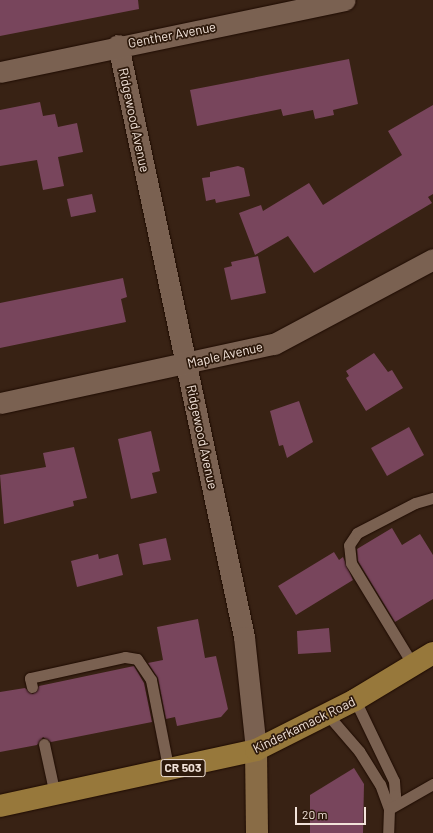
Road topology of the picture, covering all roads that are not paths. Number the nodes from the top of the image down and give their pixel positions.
1 (345, 0) edge
2 (118, 45) junction
3 (0, 72) edge
4 (433, 259) edge
5 (186, 364) junction
6 (0, 403) edge
7 (433, 498) edge
8 (433, 653) edge
9 (413, 665) junction
10 (32, 687) dead end
11 (355, 700) junction
12 (327, 714) junction
13 (44, 744) dead end
14 (256, 750) junction
15 (169, 772) junction
16 (433, 784) edge
17 (55, 795) junction
18 (0, 806) edge
19 (389, 809) junction
20 (257, 833) edge
21 (388, 833) edge

1 - 2 street, Genther Avenue
2 - 3 street, Genther Avenue
2 - 5 street, Ridgewood Avenue
4 - 5 street, Maple Avenue
5 - 6 street, Maple Avenue
5 - 14 street, Ridgewood Avenue
7 - 9 lane
8 - 9 main road, Kinderkamack Road / CR 503
9 - 11 main road, Kinderkamack Road / CR 503
10 - 15 lane
11 - 12 main road, Kinderkamack Road / CR 503
11 - 19 lane
12 - 14 main road, Kinderkamack Road / CR 503
12 - 19 lane
13 - 17 lane
14 - 15 main road, Kinderkamack Road / CR 503
14 - 20 street, Ridgewood Avenue
15 - 17 main road, Kinderkamack Road / CR 503
16 - 19 lane
17 - 18 main road, Kinderkamack Road / CR 503
19 - 21 lane

